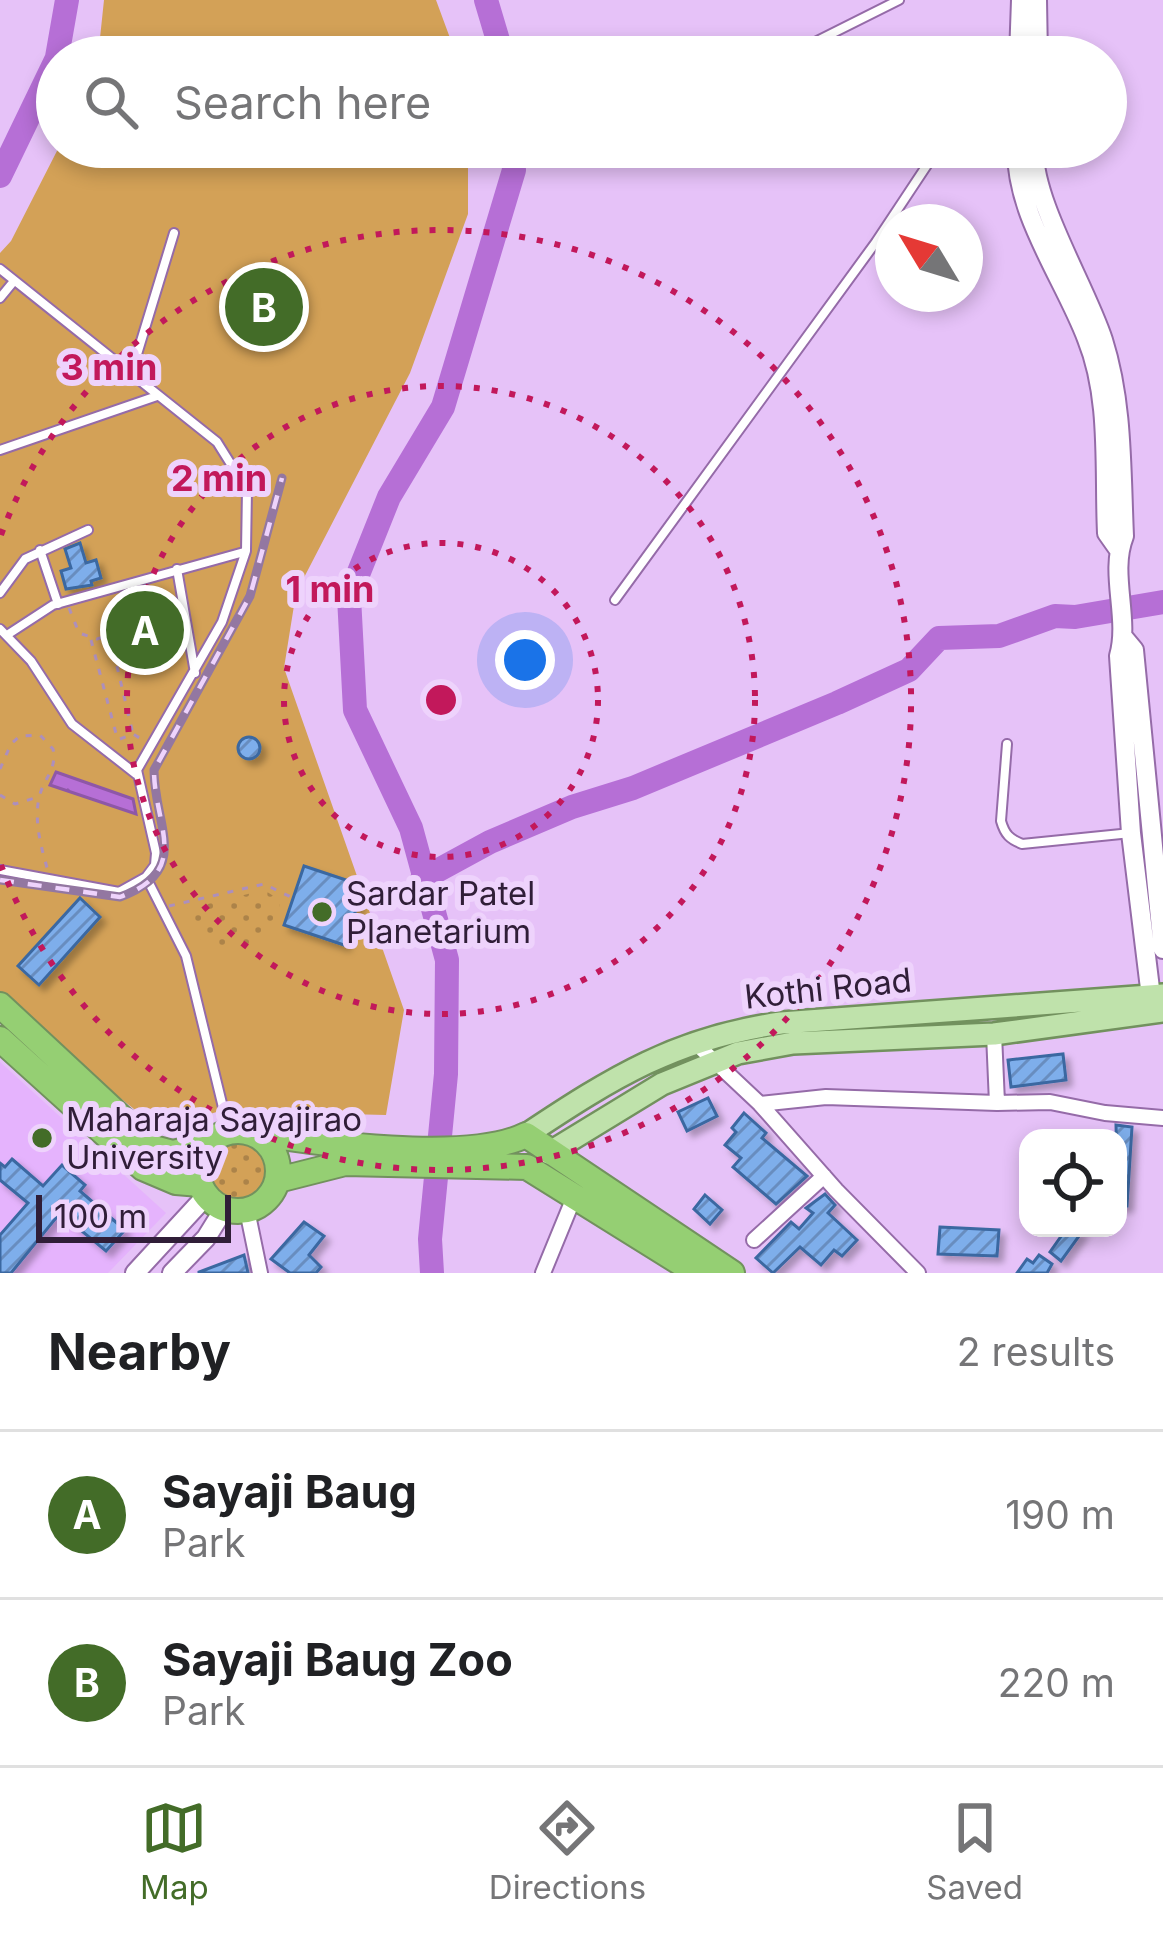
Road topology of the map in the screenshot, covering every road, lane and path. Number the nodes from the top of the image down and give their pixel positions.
1 (898, 0) edge
2 (1021, 0) edge
3 (1037, 0) edge
4 (826, 36) edge
5 (1020, 36) edge
6 (1038, 36) edge
7 (925, 168) edge
8 (1025, 168) edge
9 (1029, 168) edge
10 (1027, 174) junction
11 (174, 233) dead end
12 (0, 269) edge
13 (14, 281) junction
14 (0, 298) edge
15 (130, 374) junction
16 (158, 396) junction
17 (0, 450) edge
18 (88, 530) dead end
19 (40, 550) junction
20 (246, 551) junction
21 (177, 569) junction
22 (112, 588) junction
23 (0, 593) edge
24 (616, 600) dead end
25 (63, 602) junction
26 (4, 632) edge
27 (109, 635) junction
28 (91, 638) junction
29 (1124, 638) junction
30 (195, 674) junction
31 (133, 734) junction
32 (118, 741) junction
33 (1007, 744) dead end
34 (149, 745) junction
35 (0, 748) edge
36 (111, 755) junction
37 (1, 764) edge
38 (137, 775) junction
39 (0, 794) edge
40 (39, 796) junction
41 (1131, 832) junction
42 (0, 870) edge
43 (146, 877) junction
44 (50, 878) junction
45 (293, 898) dead end
46 (162, 908) junction
47 (1163, 949) edge
48 (1158, 1004) edge
49 (0, 1005) edge
50 (994, 1034) junction
51 (0, 1040) edge
52 (693, 1041) junction
53 (713, 1062) junction
54 (997, 1103) junction
55 (760, 1104) junction
56 (1163, 1118) edge
57 (229, 1136) junction
58 (502, 1148) junction
59 (365, 1155) junction
60 (538, 1160) junction
61 (824, 1176) junction
62 (278, 1180) junction
63 (575, 1195) junction
64 (219, 1200) junction
65 (754, 1240) dead end
66 (681, 1269) edge
67 (135, 1273) edge
68 (172, 1273) edge
69 (260, 1273) edge
70 (543, 1273) edge
71 (732, 1273) edge
72 (918, 1273) edge

1 - 4 lane
2 - 5 street
3 - 6 street
7 - 24 lane
8 - 10 street
9 - 10 street
10 - 29 street
11 - 15 lane
12 - 13 lane
13 - 14 lane
13 - 15 lane
15 - 16 lane
16 - 17 lane
16 - 20 lane
18 - 19 lane
19 - 23 lane
19 - 25 lane
20 - 21 lane
20 - 30 lane
21 - 22 lane
21 - 30 lane
22 - 25 lane
22 - 27 path
25 - 26 lane
25 - 28 path
26 - 36 lane
27 - 28 path
27 - 31 path
28 - 32 path
29 - 41 street
29 - 47 street
30 - 34 lane
31 - 32 path
31 - 34 path
32 - 36 path
33 - 41 lane
34 - 38 lane
35 - 37 path
36 - 38 lane
37 - 40 path
38 - 43 lane
39 - 40 path
40 - 44 path
41 - 48 street
42 - 44 lane
43 - 44 lane
43 - 46 lane
45 - 46 path
46 - 57 lane
48 - 50 main road, Kothi Road
48 - 52 main road, Kothi Road
49 - 57 highway
50 - 53 main road, Kothi Road
50 - 54 street
51 - 64 highway
52 - 53 street
52 - 58 main road, Kothi Road
53 - 55 street
53 - 60 main road, Kothi Road
54 - 55 street
54 - 56 street
55 - 61 street
57 - 59 highway
57 - 62 highway
57 - 64 highway
58 - 59 highway
58 - 60 highway
58 - 60 highway
59 - 62 highway
60 - 63 highway
60 - 71 highway
61 - 65 street
61 - 72 street
62 - 64 highway
63 - 66 highway
63 - 70 street
64 - 67 street
64 - 68 street
64 - 69 street

